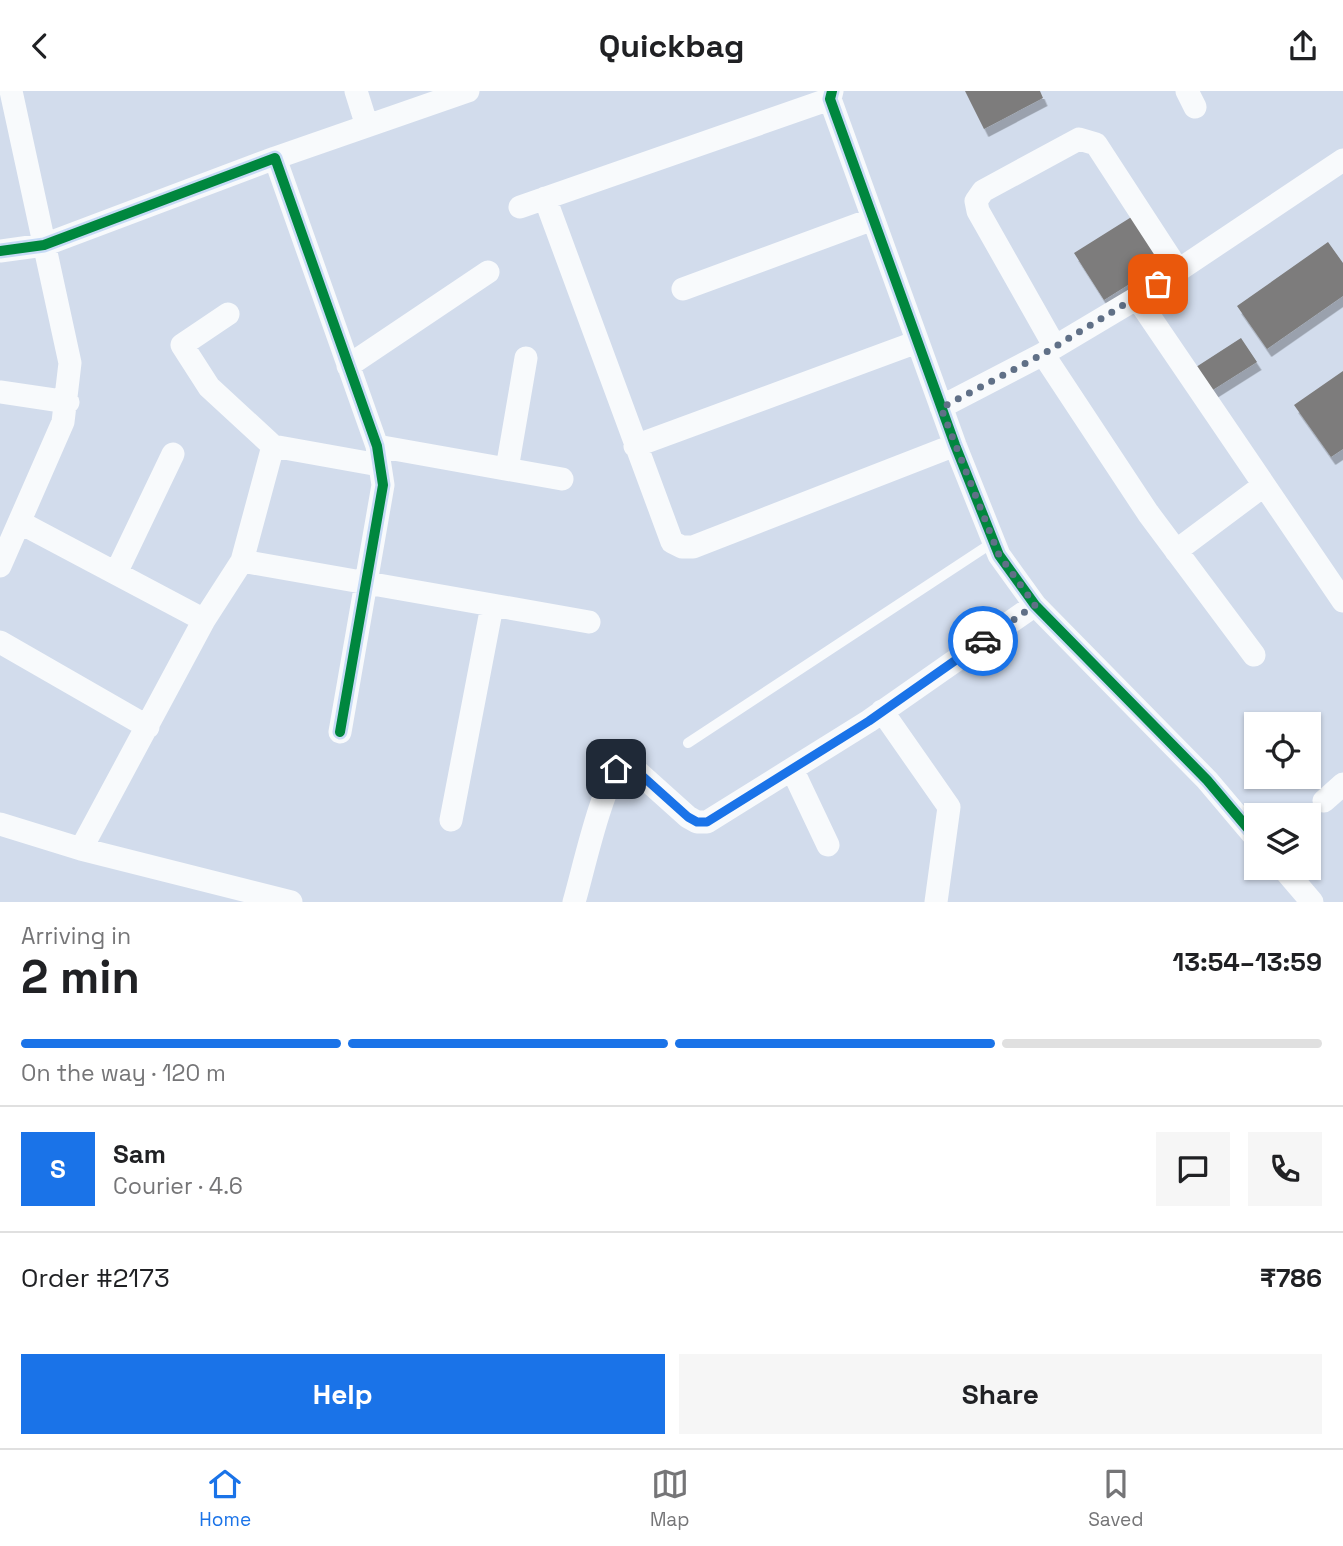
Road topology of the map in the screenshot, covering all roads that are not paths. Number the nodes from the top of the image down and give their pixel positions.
1 (11, 91) edge
2 (356, 91) edge
3 (459, 93) edge
4 (831, 95) edge
5 (367, 126) junction
6 (8, 128) edge
7 (275, 158) junction
8 (1343, 160) edge
9 (545, 198) junction
10 (520, 207) dead end
11 (873, 219) junction
12 (44, 245) junction
13 (0, 251) edge
14 (1178, 270) junction
15 (488, 272) dead end
16 (682, 289) dead end
17 (1137, 298) junction
18 (228, 314) dead end
19 (917, 342) junction
20 (1049, 351) junction
21 (526, 358) dead end
22 (348, 366) junction
23 (0, 392) edge
24 (68, 402) junction
25 (941, 408) junction
26 (955, 445) junction
27 (273, 446) junction
28 (635, 446) junction
29 (173, 454) dead end
30 (378, 455) junction
31 (507, 470) junction
32 (562, 479) dead end
33 (1263, 486) junction
34 (21, 523) junction
35 (995, 541) junction
36 (1176, 551) junction
37 (242, 561) junction
38 (0, 566) edge
39 (116, 573) junction
40 (365, 584) junction
41 (1343, 601) edge
42 (1035, 605) junction
43 (492, 606) junction
44 (204, 620) junction
45 (589, 622) dead end
46 (0, 642) edge
47 (1254, 655) dead end
48 (882, 711) junction
49 (148, 727) junction
50 (340, 732) dead end
51 (688, 744) dead end
52 (792, 769) junction
53 (1343, 783) edge
54 (1324, 800) dead end
55 (451, 820) dead end
56 (0, 824) edge
57 (1244, 824) edge
58 (828, 845) dead end
59 (81, 849) junction
60 (1293, 880) edge
61 (291, 902) edge
62 (574, 902) edge
63 (936, 902) edge
64 (1312, 902) edge

1 - 6 street
2 - 5 street
3 - 5 street
4 - 9 street
4 - 11 street
5 - 7 street
6 - 12 street
7 - 12 street
7 - 22 street
8 - 14 street
9 - 10 street
9 - 28 street
11 - 16 street
11 - 19 street
12 - 13 street
12 - 24 street
14 - 17 street
14 - 20 street
15 - 22 street
17 - 20 street
17 - 33 street
18 - 27 street
19 - 25 street
19 - 28 street
20 - 25 street
20 - 36 street
21 - 31 street
22 - 30 street
23 - 24 street
24 - 34 street
25 - 26 street
26 - 28 street
26 - 35 street
27 - 30 street
27 - 37 street
29 - 39 street
30 - 31 street
30 - 40 street
31 - 32 street
33 - 36 street
33 - 41 street
34 - 38 street
34 - 39 street
35 - 42 street
35 - 51 lane
36 - 47 street
37 - 40 street
37 - 44 street
39 - 44 street
40 - 43 street
40 - 50 street
42 - 48 street
42 - 57 street
43 - 45 street
43 - 55 street
44 - 49 street
46 - 49 street
48 - 52 street
48 - 63 street
49 - 59 street
52 - 58 street
52 - 62 street
53 - 54 street
56 - 59 street
59 - 61 street
60 - 64 street

